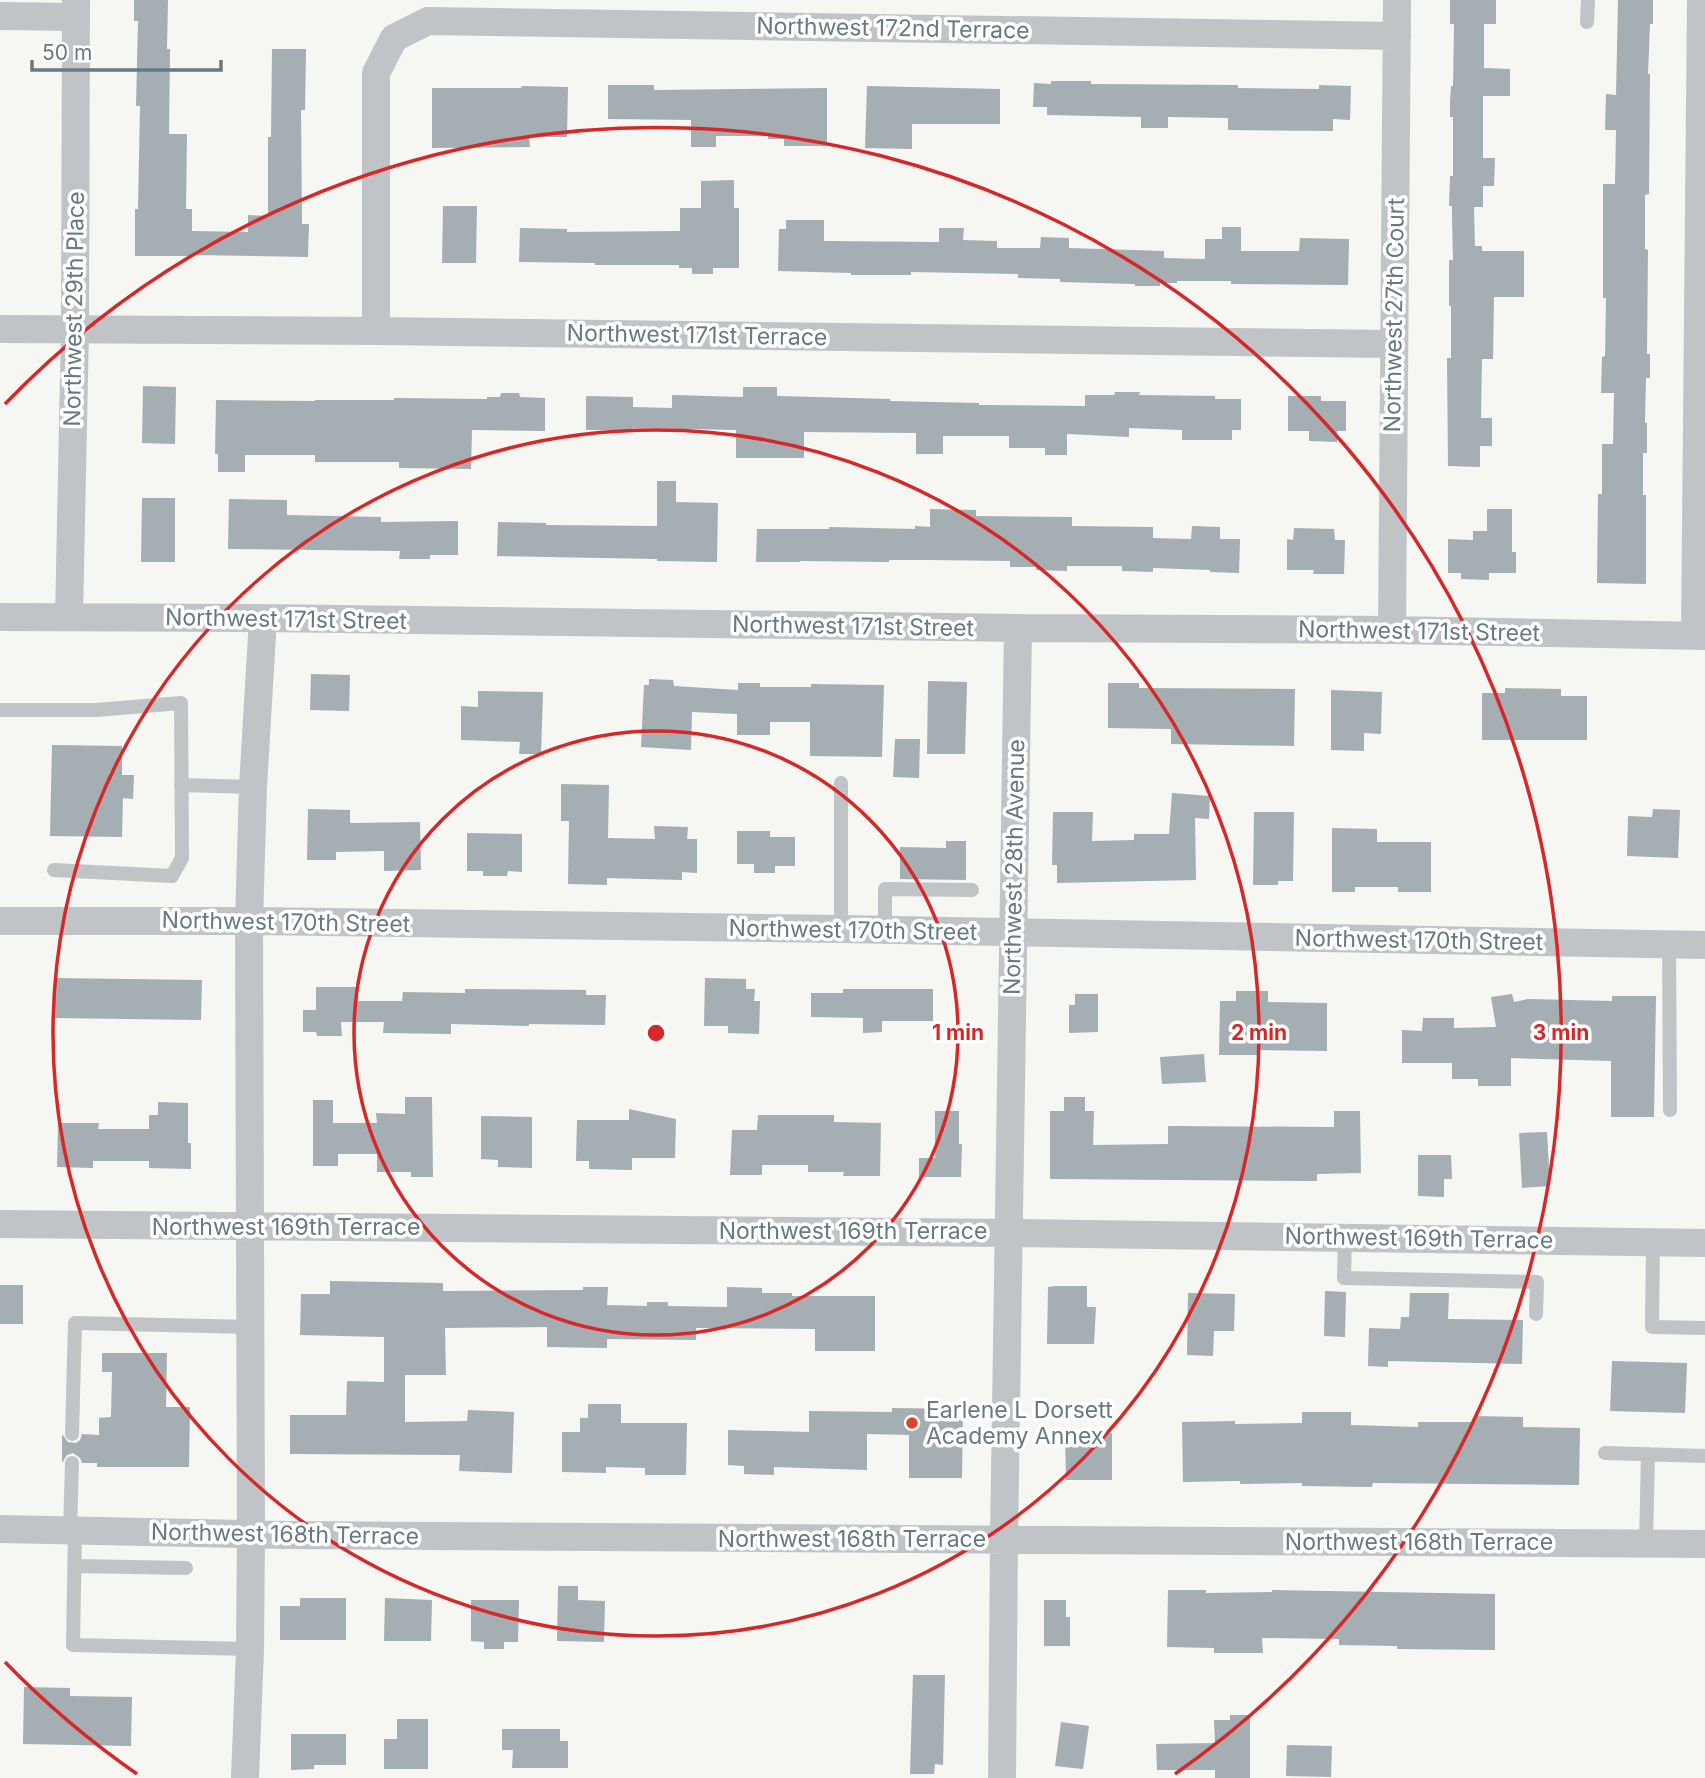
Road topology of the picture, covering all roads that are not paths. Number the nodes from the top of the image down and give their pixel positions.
1 (1397, 0) edge
2 (1588, 0) edge
3 (1701, 0) edge
4 (76, 8) edge
5 (0, 16) edge
6 (1587, 22) dead end
7 (1397, 36) junction
8 (0, 329) edge
9 (75, 330) junction
10 (376, 331) junction
11 (1393, 344) junction
12 (0, 617) edge
13 (69, 617) junction
14 (263, 618) junction
15 (1018, 628) junction
16 (1392, 630) junction
17 (1700, 636) edge
18 (0, 710) edge
19 (841, 783) dead end
20 (181, 785) junction
21 (253, 787) junction
22 (54, 870) dead end
23 (972, 890) dead end
24 (0, 921) edge
25 (249, 921) junction
26 (841, 929) junction
27 (885, 930) junction
28 (1013, 933) junction
29 (1669, 945) junction
30 (1705, 945) edge
31 (1670, 1110) dead end
32 (0, 1224) edge
33 (249, 1227) junction
34 (1009, 1233) junction
35 (1345, 1237) junction
36 (1653, 1242) junction
37 (1705, 1243) edge
38 (1536, 1314) dead end
39 (251, 1327) junction
40 (1705, 1328) edge
41 (72, 1434) dead end
42 (1605, 1454) dead end
43 (1648, 1454) junction
44 (1705, 1456) edge
45 (72, 1463) dead end
46 (0, 1530) edge
47 (73, 1531) junction
48 (251, 1534) junction
49 (1004, 1539) junction
50 (1646, 1543) junction
51 (1705, 1544) edge
52 (75, 1566) junction
53 (186, 1568) dead end
54 (250, 1649) junction
55 (245, 1778) edge
56 (1002, 1778) edge

1 - 7 street, Northwest 27th Court
2 - 6 lane
3 - 17 street
4 - 5 street
4 - 9 street, Northwest 29th Place
7 - 10 street, Northwest 172nd Terrace
7 - 11 street, Northwest 27th Court
8 - 9 street, Northwest 171st Terrace
9 - 10 street, Northwest 171st Terrace
9 - 13 street, Northwest 29th Place
10 - 11 street, Northwest 171st Terrace
11 - 16 street, Northwest 27th Court
12 - 13 street, Northwest 171st Street
13 - 14 street, Northwest 171st Street
14 - 15 street, Northwest 171st Street
14 - 21 street
15 - 16 street, Northwest 171st Street
15 - 28 street, Northwest 28th Avenue
16 - 17 street, Northwest 171st Street
18 - 20 lane
19 - 26 lane
20 - 21 lane
20 - 22 lane
21 - 25 street
23 - 27 lane
24 - 25 street, Northwest 170th Street
25 - 26 street, Northwest 170th Street
25 - 33 street
26 - 27 street, Northwest 170th Street
27 - 28 street, Northwest 170th Street
28 - 29 street, Northwest 170th Street
28 - 34 street, Northwest 28th Avenue
29 - 30 street, Northwest 170th Street
29 - 31 lane
32 - 33 street, Northwest 169th Terrace
33 - 34 street, Northwest 169th Terrace
33 - 39 street
34 - 35 street, Northwest 169th Terrace
34 - 49 street, Northwest 28th Avenue
35 - 36 street, Northwest 169th Terrace
35 - 38 lane
36 - 37 street, Northwest 169th Terrace
36 - 40 lane
39 - 41 lane
39 - 48 street
42 - 43 lane
43 - 44 lane
43 - 50 lane
45 - 47 lane
46 - 47 street, Northwest 168th Terrace
47 - 48 street, Northwest 168th Terrace
47 - 52 lane
48 - 49 street, Northwest 168th Terrace
48 - 54 street
49 - 50 street, Northwest 168th Terrace
49 - 56 street, Northwest 28th Avenue
50 - 51 street, Northwest 168th Terrace
52 - 53 lane
52 - 54 lane
54 - 55 street

